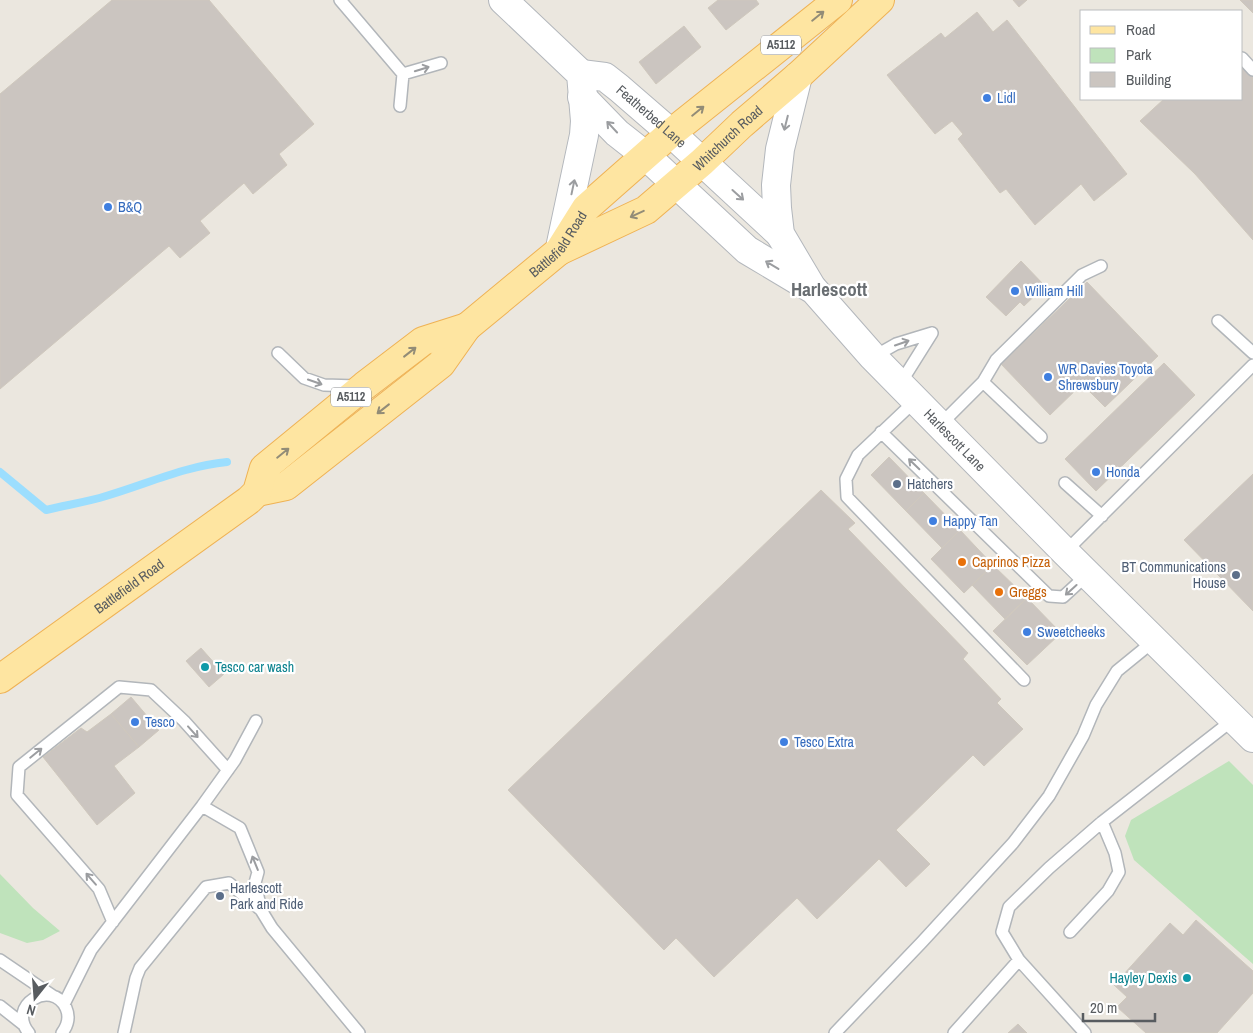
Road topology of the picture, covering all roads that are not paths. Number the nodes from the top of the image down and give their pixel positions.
1 (340, 0) edge
2 (503, 0) edge
3 (838, 0) edge
4 (880, 0) edge
5 (1243, 59) edge
6 (442, 62) dead end
7 (1253, 70) edge
8 (403, 74) junction
9 (798, 76) junction
10 (582, 86) junction
11 (400, 106) dead end
12 (671, 133) junction
13 (645, 155) junction
14 (702, 162) junction
15 (676, 185) junction
16 (780, 234) junction
17 (559, 251) junction
18 (1101, 266) dead end
19 (814, 290) junction
20 (1218, 321) dead end
21 (467, 327) junction
22 (278, 353) dead end
23 (1253, 353) edge
24 (874, 357) junction
25 (1253, 365) edge
26 (983, 382) junction
27 (364, 386) junction
28 (908, 392) junction
29 (940, 425) junction
30 (881, 432) junction
31 (1041, 438) dead end
32 (1065, 483) dead end
33 (257, 492) junction
34 (1102, 516) junction
35 (1065, 552) junction
36 (1088, 574) junction
37 (1155, 640) junction
38 (0, 679) edge
39 (1024, 680) dead end
40 (1235, 719) junction
41 (256, 722) dead end
42 (1253, 738) edge
43 (228, 770) junction
44 (202, 806) junction
45 (1102, 822) junction
46 (261, 910) junction
47 (113, 922) junction
48 (1070, 932) dead end
49 (0, 960) edge
50 (1019, 960) junction
51 (53, 996) junction
52 (64, 1004) junction
53 (0, 1006) edge
54 (27, 1029) edge
55 (62, 1033) edge
56 (124, 1033) edge
57 (358, 1033) edge
58 (835, 1033) edge
59 (954, 1033) edge
60 (1085, 1033) edge

1 - 8 lane
2 - 10 street
12 -> 3 main road, A5112
4 - 9 main road, Whitchurch Road / A5112
5 - 7 lane
8 -> 6 lane
8 - 11 lane
9 - 14 main road, Whitchurch Road / A5112
9 -> 16 street
10 - 12 street, Featherbed Lane
13 -> 10 street
17 -> 10 street
12 - 13 main road, A5112
12 - 14 street, Featherbed Lane
13 - 15 street, Harlescott Lane
13 - 17 main road, Battlefield Road / A5112
14 - 15 main road, Whitchurch Road / A5112
14 -> 16 street, Featherbed Lane
15 -> 17 main road, Whitchurch Road / A5112
19 -> 15 street, Harlescott Lane
16 - 19 street
17 - 21 main road, Battlefield Road / A5112
18 - 26 lane
19 - 24 street, Harlescott Lane
20 - 23 lane
27 -> 21 main road, Battlefield Road / A5112
21 -> 33 main road, Battlefield Road / A5112
22 -> 27 lane
24 - 28 street, Harlescott Lane
24 -> 28 lane
25 - 34 lane
26 - 29 lane
26 - 31 lane
33 -> 27 main road, Battlefield Road / A5112
28 - 29 street, Harlescott Lane
28 - 30 lane
29 - 35 street, Harlescott Lane
36 -> 30 lane
30 - 39 lane
32 - 34 lane
33 - 38 main road, Battlefield Road / A5112
34 - 35 lane
35 - 36 street, Harlescott Lane
36 - 37 street, Harlescott Lane
37 - 40 street, Harlescott Lane
37 - 58 lane
40 - 42 street, Harlescott Lane
40 - 45 lane
41 - 43 lane
43 - 44 lane
47 -> 43 lane
46 -> 44 lane
44 - 47 lane
45 - 48 lane
45 - 50 lane
46 - 56 lane
46 - 57 lane
47 - 52 lane
49 - 51 lane
50 - 59 lane
50 - 60 lane
51 - 52 lane
51 - 54 lane
52 - 55 lane
53 - 54 lane

